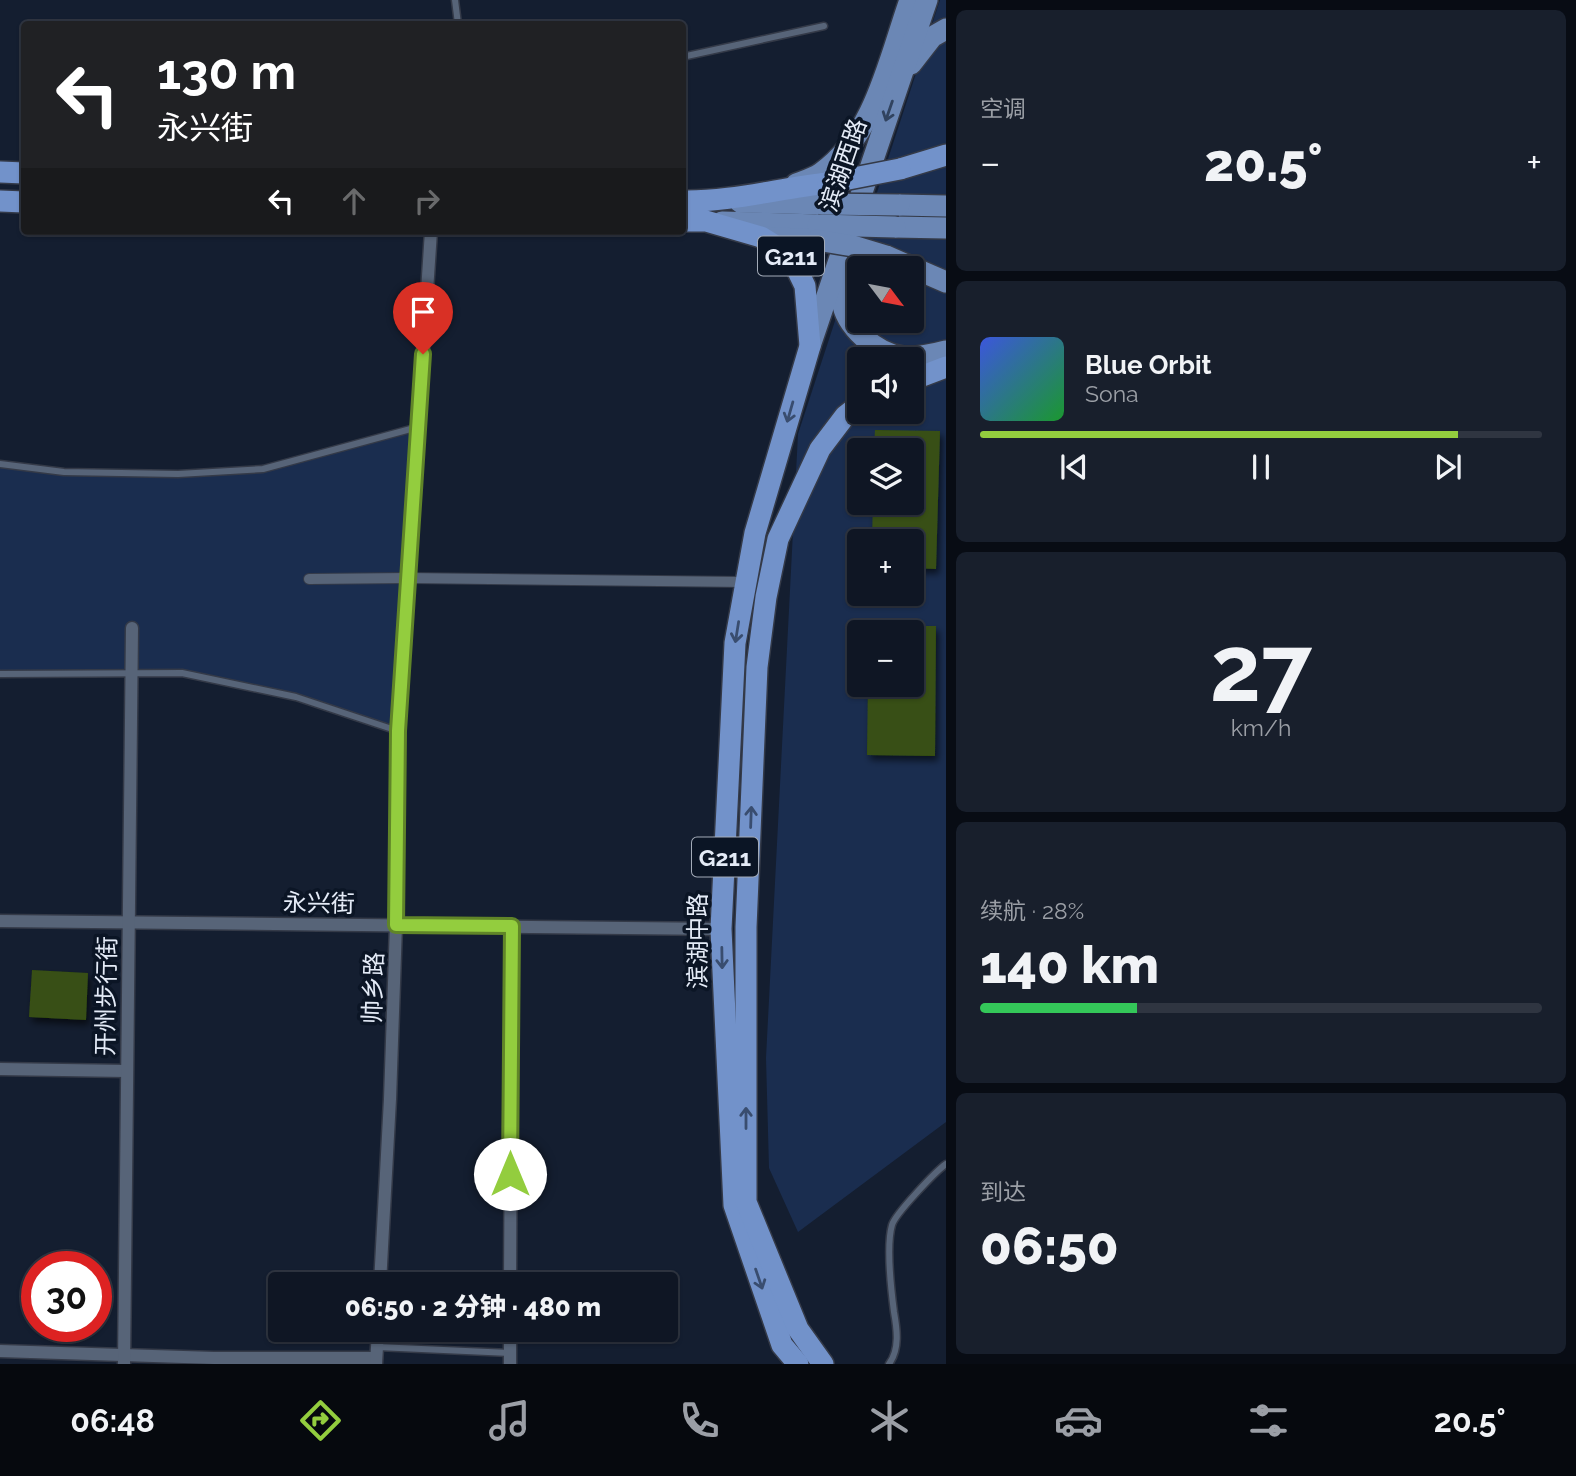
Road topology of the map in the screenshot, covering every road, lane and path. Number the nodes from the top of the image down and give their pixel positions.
1 (455, 0) edge
2 (910, 0) edge
3 (927, 0) edge
4 (458, 21) edge
5 (824, 26) dead end
6 (946, 29) edge
7 (686, 56) edge
8 (900, 79) junction
9 (946, 155) edge
10 (0, 172) edge
11 (21, 173) edge
12 (789, 187) junction
13 (0, 201) edge
14 (21, 202) edge
15 (686, 203) edge
16 (946, 206) edge
17 (707, 211) junction
18 (686, 219) edge
19 (819, 223) junction
20 (946, 228) edge
21 (431, 235) edge
22 (761, 237) junction
23 (846, 237) junction
24 (946, 282) edge
25 (810, 346) junction
26 (946, 351) edge
27 (946, 367) edge
28 (924, 375) edge
29 (847, 414) edge
30 (418, 427) junction
31 (0, 464) edge
32 (408, 578) junction
33 (309, 579) dead end
34 (745, 582) junction
35 (132, 628) dead end
36 (131, 673) junction
37 (0, 674) edge
38 (398, 731) junction
39 (0, 921) edge
40 (129, 922) junction
41 (396, 925) junction
42 (512, 926) junction
43 (721, 929) junction
44 (0, 1069) edge
45 (126, 1071) junction
46 (946, 1164) edge
47 (381, 1272) edge
48 (510, 1272) edge
49 (0, 1351) edge
50 (376, 1357) edge
51 (31, 1358) edge
52 (510, 1359) edge
53 (125, 1360) edge
54 (214, 1361) edge
55 (798, 1364) edge
56 (823, 1364) edge
57 (889, 1364) edge

1 - 4 lane
2 - 12 main road
3 - 8 main road, 滨湖西路
5 - 7 lane
6 - 8 main road
8 -> 23 main road, 滨湖西路
9 - 12 highway, G211, bridge
10 - 11 highway
12 - 17 highway, G211
13 - 14 highway
15 - 17 highway, G211
16 - 19 main road, bridge
17 - 18 highway, G211
17 - 19 main road
17 - 22 highway, G211
19 - 20 main road, bridge
19 - 22 main road
19 - 24 main road, bridge
21 - 30 street, 帅乡路
22 - 25 highway, G211
23 - 25 main road, 滨湖西路
23 - 26 main road
25 -> 34 highway, 滨湖中路 / G211
27 - 28 highway
56 -> 29 highway, 滨湖中路 / G211
30 - 31 lane
30 - 32 street, 帅乡路
32 - 33 street
32 - 34 street
32 - 38 street, 帅乡路
34 -> 43 highway, 滨湖中路 / G211
35 - 36 street, 开州步行街
36 - 37 lane
36 - 38 lane
36 - 40 street, 开州步行街
38 - 41 street, 帅乡路
39 - 40 street, 永兴街
40 - 41 street, 永兴街
40 - 45 street, 开州步行街
41 - 42 street, 永兴街
41 - 47 street, 帅乡路
42 - 43 street, 永兴街
42 - 48 street
43 -> 55 highway, 滨湖中路 / G211
44 - 45 street
45 - 53 street, 开州步行街
46 - 57 lane
49 - 51 street
50 - 52 lane
50 - 54 street
51 - 53 street
53 - 54 street

